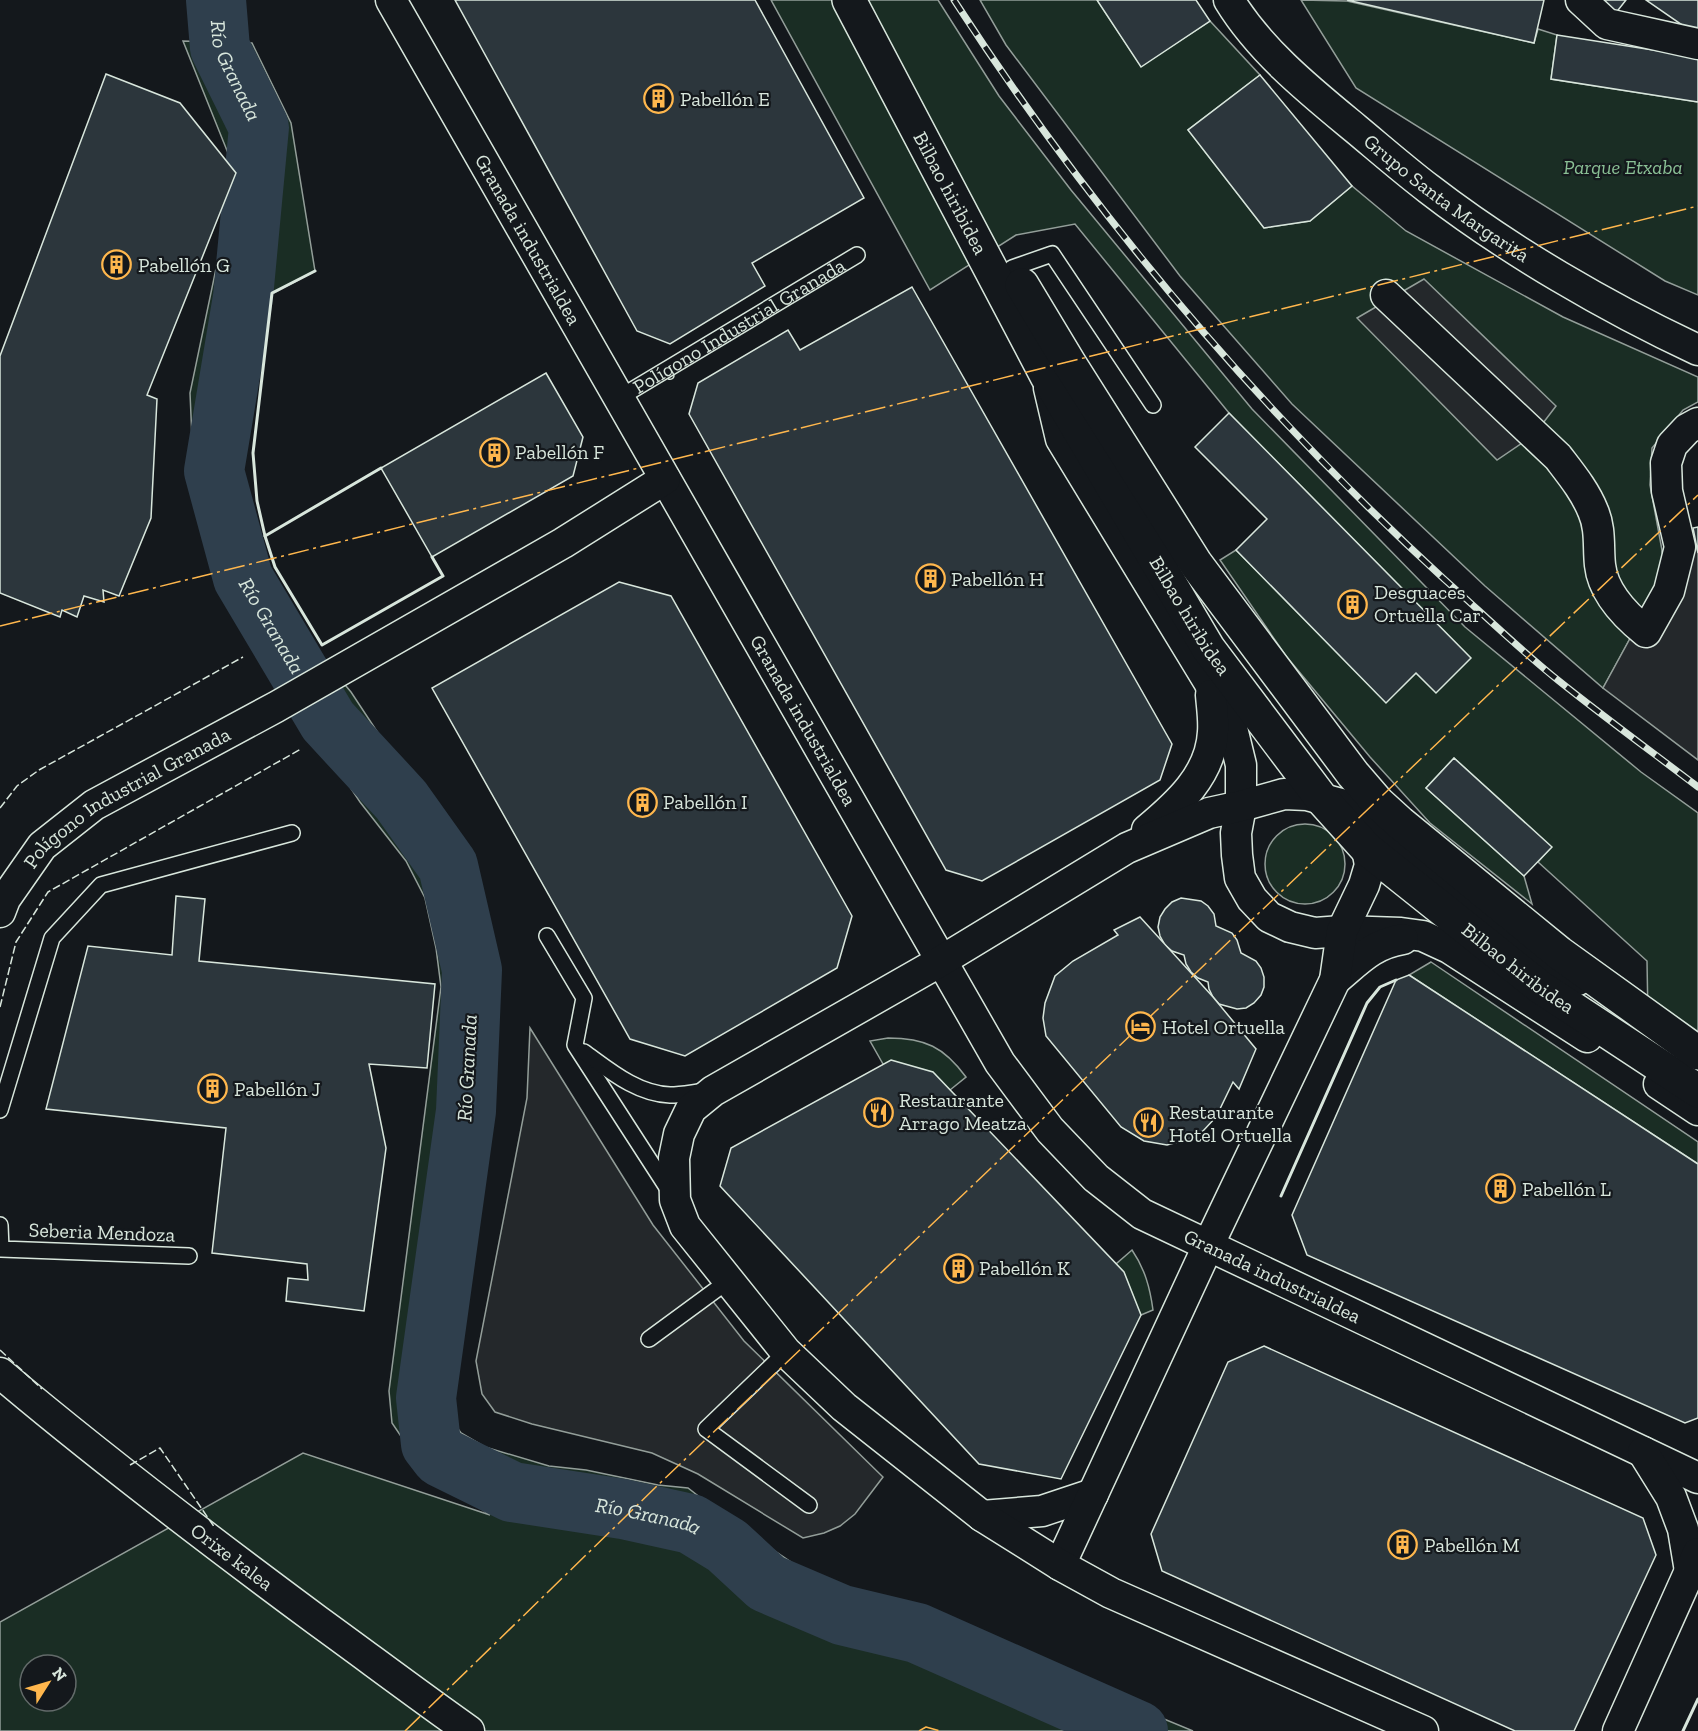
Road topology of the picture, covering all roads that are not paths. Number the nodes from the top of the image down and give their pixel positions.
1 (391, 0) edge
2 (850, 0) edge
3 (1228, 0) edge
4 (1581, 0) edge
5 (1698, 44) edge
6 (857, 255) dead end
7 (1012, 268) junction
8 (1386, 295) dead end
9 (1698, 350) edge
10 (1047, 376) junction
11 (620, 398) junction
12 (1154, 405) dead end
13 (1698, 423) edge
14 (665, 479) junction
15 (1196, 564) junction
16 (1209, 682) junction
17 (1321, 798) junction
18 (1241, 806) junction
19 (1356, 813) junction
20 (292, 833) dead end
21 (1127, 848) junction
22 (1367, 849) junction
23 (0, 912) edge
24 (1342, 931) junction
25 (547, 936) dead end
26 (1423, 936) junction
27 (941, 961) junction
28 (1335, 980) junction
29 (1624, 1001) junction
30 (575, 1044) junction
31 (1698, 1053) edge
32 (713, 1091) junction
33 (1698, 1091) edge
34 (0, 1110) edge
35 (1698, 1110) edge
36 (675, 1200) junction
37 (0, 1225) edge
38 (1208, 1246) junction
39 (189, 1256) dead end
40 (728, 1281) junction
41 (649, 1340) dead end
42 (786, 1352) junction
43 (0, 1373) edge
44 (1644, 1452) junction
45 (1698, 1478) edge
46 (1093, 1494) junction
47 (810, 1505) dead end
48 (982, 1516) junction
49 (1694, 1562) edge
50 (1060, 1565) junction
51 (469, 1731) edge
52 (1423, 1731) edge
53 (1617, 1731) edge

1 - 11 street, Granada industrialdea
2 - 7 street, Bilbao hiribidea
2 - 10 street, Bilbao hiribidea
3 - 9 street, Grupo Santa Margarita
4 - 5 street
6 - 11 lane, Polígono Industrial Granada
7 - 12 lane
7 - 15 street, Bilbao hiribidea
8 - 13 street
10 - 16 street
10 - 17 street, Bilbao hiribidea
11 - 14 street, Granada industrialdea
14 - 23 street, Polígono Industrial Granada
14 - 27 street, Granada industrialdea
15 - 19 street
15 - 29 street, Bilbao hiribidea
16 - 18 street
16 - 21 street
17 - 18 street
17 - 19 street
17 - 22 street, Bilbao hiribidea
18 - 21 street
18 - 24 street
19 - 22 street
19 - 29 street
20 - 34 lane
21 - 27 street
22 - 24 street
22 - 33 street, Bilbao hiribidea
24 - 26 street
24 - 28 street
25 - 30 lane
26 - 28 street
26 - 35 street
27 - 32 street
27 - 38 street, Granada industrialdea
28 - 38 street
29 - 31 street, Bilbao hiribidea
30 - 32 lane
30 - 36 lane
32 - 36 street
36 - 40 street
37 - 39 lane, Seberia Mendoza
38 - 44 street, Granada industrialdea
38 - 46 street
40 - 41 lane
40 - 42 street
42 - 47 lane
42 - 48 street
43 - 51 street, Orixe kalea
44 - 45 street, Granada industrialdea
44 - 49 street
46 - 48 street
46 - 50 street
48 - 50 street
49 - 53 street
50 - 52 street

